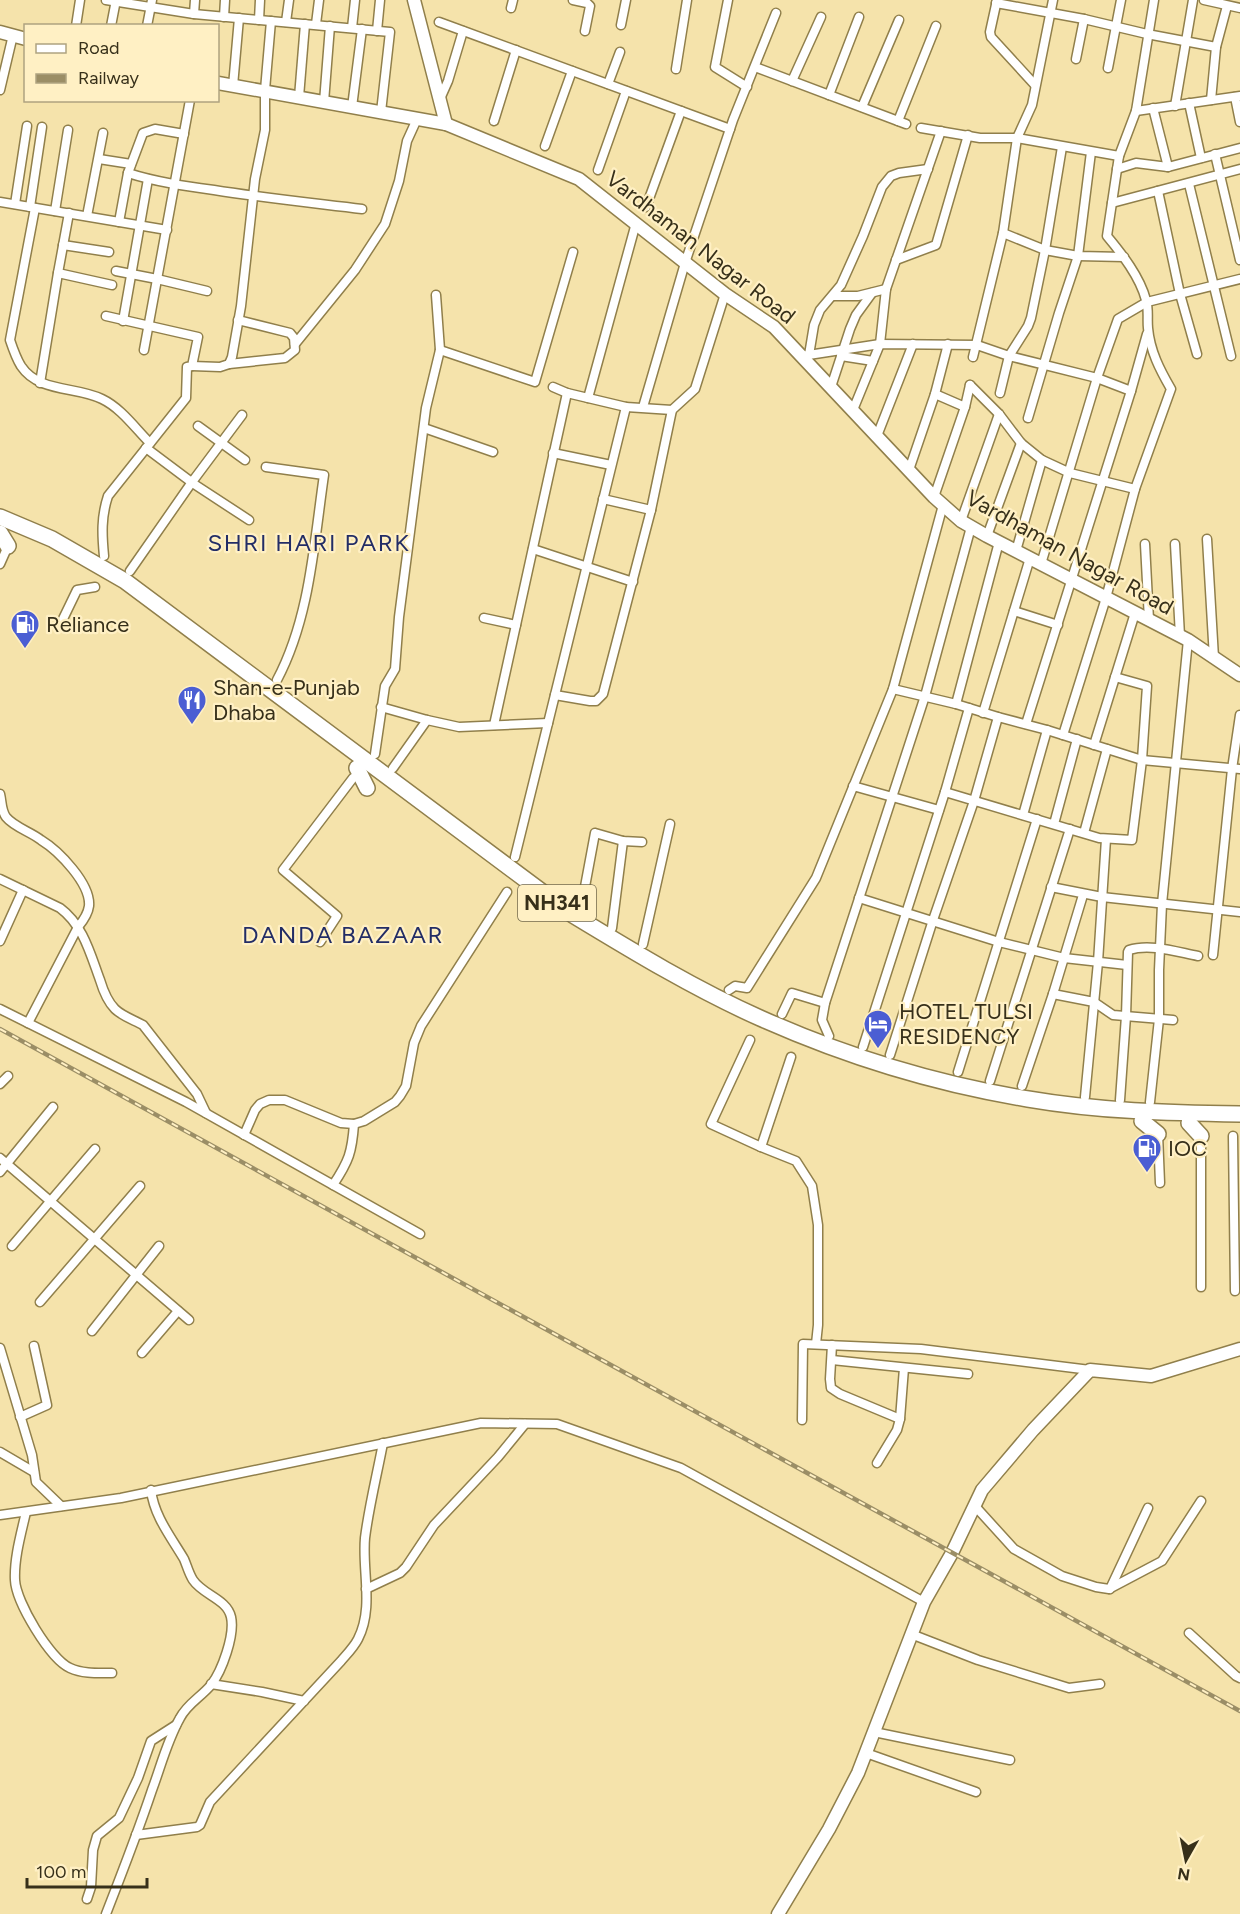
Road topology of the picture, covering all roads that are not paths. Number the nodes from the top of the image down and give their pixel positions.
1 (80, 0) edge
2 (106, 0) edge
3 (195, 0) edge
4 (225, 0) edge
5 (260, 0) edge
6 (289, 0) edge
7 (319, 0) edge
8 (355, 0) edge
9 (380, 0) edge
10 (414, 0) edge
11 (573, 0) edge
12 (626, 0) edge
13 (687, 0) edge
14 (728, 0) edge
15 (1053, 0) edge
16 (1121, 0) edge
17 (1154, 0) edge
18 (1193, 0) edge
19 (1204, 0) edge
20 (115, 1) edge
21 (996, 2) edge
22 (151, 4) edge
23 (1227, 6) junction
24 (1240, 8) edge
25 (776, 13) dead end
26 (194, 14) junction
27 (1050, 15) junction
28 (211, 16) junction
29 (224, 17) junction
30 (821, 17) dead end
31 (859, 17) dead end
32 (239, 18) junction
33 (1083, 19) junction
34 (259, 20) junction
35 (899, 20) dead end
36 (271, 21) junction
37 (286, 22) junction
38 (439, 22) dead end
39 (76, 24) edge
40 (111, 24) edge
41 (147, 24) edge
42 (210, 24) edge
43 (305, 24) junction
44 (316, 24) junction
45 (621, 25) dead end
46 (330, 26) junction
47 (936, 26) dead end
48 (1115, 27) junction
49 (357, 28) junction
50 (377, 31) junction
51 (463, 31) junction
52 (0, 32) edge
53 (585, 32) dead end
54 (1147, 34) junction
55 (19, 37) edge
56 (1185, 42) junction
57 (1216, 47) junction
58 (516, 50) junction
59 (620, 52) dead end
60 (1076, 59) dead end
61 (755, 67) junction
62 (1108, 68) dead end
63 (676, 69) dead end
64 (572, 71) junction
65 (792, 81) junction
66 (219, 83) edge
67 (608, 84) junction
68 (1035, 85) junction
69 (233, 86) junction
70 (747, 87) junction
71 (0, 90) edge
72 (265, 90) junction
73 (626, 91) junction
74 (829, 95) junction
75 (1237, 96) edge
76 (299, 97) junction
77 (440, 99) junction
78 (1211, 100) junction
79 (190, 102) edge
80 (324, 102) junction
81 (1189, 103) junction
82 (1175, 106) junction
83 (352, 107) junction
84 (862, 107) junction
85 (1154, 108) junction
86 (681, 111) junction
87 (1136, 111) junction
88 (381, 112) junction
89 (417, 119) junction
90 (494, 120) dead end
91 (1240, 122) edge
92 (446, 124) junction
93 (27, 126) dead end
94 (42, 127) dead end
95 (921, 128) dead end
96 (730, 129) junction
97 (68, 130) dead end
98 (941, 131) junction
99 (103, 133) dead end
100 (184, 134) junction
101 (968, 135) junction
102 (1017, 138) junction
103 (545, 146) dead end
104 (1062, 147) junction
105 (1240, 148) edge
106 (1091, 152) junction
107 (1215, 154) junction
108 (1119, 156) junction
109 (1201, 158) junction
110 (99, 159) junction
111 (1168, 167) junction
112 (129, 168) junction
113 (928, 169) junction
114 (1240, 169) edge
115 (598, 170) dead end
116 (1117, 170) junction
117 (1220, 175) junction
118 (148, 179) junction
119 (175, 184) junction
120 (1189, 184) junction
121 (1158, 191) junction
122 (253, 196) junction
123 (0, 202) edge
124 (1112, 203) junction
125 (15, 204) junction
126 (32, 207) junction
127 (646, 207) dead end
128 (362, 209) dead end
129 (55, 211) junction
130 (69, 213) junction
131 (87, 216) junction
132 (119, 222) junction
133 (636, 223) junction
134 (140, 225) junction
135 (167, 230) junction
136 (1004, 233) junction
137 (63, 245) junction
138 (1045, 250) junction
139 (109, 252) dead end
140 (573, 252) dead end
141 (1078, 256) junction
142 (1124, 257) junction
143 (896, 260) junction
144 (1240, 260) edge
145 (685, 263) junction
146 (116, 271) dead end
147 (58, 273) junction
148 (132, 274) junction
149 (157, 279) junction
150 (1240, 279) edge
151 (112, 285) dead end
152 (1214, 285) junction
153 (886, 289) junction
154 (207, 291) dead end
155 (872, 293) junction
156 (725, 294) junction
157 (1180, 294) junction
158 (436, 295) dead end
159 (833, 296) junction
160 (1147, 302) junction
161 (106, 316) dead end
162 (238, 320) junction
163 (123, 321) junction
164 (149, 325) junction
165 (1148, 329) junction
166 (296, 344) junction
167 (880, 344) junction
168 (913, 344) junction
169 (948, 344) junction
170 (977, 345) junction
171 (144, 350) dead end
172 (440, 350) junction
173 (842, 353) junction
174 (1197, 354) dead end
175 (805, 356) junction
176 (1009, 356) junction
177 (1231, 356) dead end
178 (973, 357) dead end
179 (873, 361) junction
180 (229, 364) junction
181 (1044, 364) junction
182 (192, 366) junction
183 (1097, 378) junction
184 (40, 383) junction
185 (553, 387) dead end
186 (831, 387) junction
187 (1131, 392) junction
188 (567, 393) junction
189 (1000, 393) dead end
190 (935, 394) junction
191 (588, 398) junction
192 (626, 407) junction
193 (643, 407) junction
194 (965, 407) junction
195 (672, 410) junction
196 (853, 410) junction
197 (999, 414) junction
198 (242, 415) dead end
199 (1028, 417) dead end
200 (198, 426) dead end
201 (423, 428) junction
202 (877, 436) junction
203 (1021, 443) junction
204 (221, 444) junction
205 (148, 446) junction
206 (493, 452) dead end
207 (553, 453) junction
208 (245, 460) dead end
209 (1042, 460) junction
210 (611, 465) junction
211 (266, 467) dead end
212 (909, 470) junction
213 (1070, 473) junction
214 (1101, 481) junction
215 (192, 482) junction
216 (1135, 489) junction
217 (603, 499) junction
218 (939, 501) junction
219 (651, 510) junction
220 (0, 518) edge
221 (249, 520) dead end
222 (966, 524) junction
223 (987, 536) junction
224 (4, 539) edge
225 (1207, 539) dead end
226 (999, 542) junction
227 (1145, 544) dead end
228 (1175, 544) dead end
229 (532, 549) junction
230 (1016, 551) junction
231 (104, 556) dead end
232 (1036, 561) junction
233 (0, 564) edge
234 (587, 565) junction
235 (125, 572) junction
236 (1072, 580) junction
237 (633, 582) junction
238 (95, 588) dead end
239 (1106, 598) junction
240 (1014, 611) junction
241 (1135, 613) junction
242 (484, 618) dead end
243 (1149, 620) junction
244 (62, 621) dead end
245 (516, 625) junction
246 (1058, 625) junction
247 (1184, 638) junction
248 (1214, 658) junction
249 (1240, 675) edge
250 (1115, 677) junction
251 (275, 684) junction
252 (892, 689) junction
253 (555, 695) junction
254 (925, 696) junction
255 (956, 704) junction
256 (381, 707) junction
257 (969, 708) junction
258 (983, 712) junction
259 (1240, 714) edge
260 (998, 717) junction
261 (427, 720) junction
262 (548, 723) junction
263 (1026, 724) junction
264 (494, 725) junction
265 (1047, 730) junction
266 (1063, 735) junction
267 (1077, 739) junction
268 (1094, 745) junction
269 (1107, 749) junction
270 (375, 754) joint
271 (1142, 760) junction
272 (1176, 763) junction
273 (386, 769) junction
274 (1236, 769) edge
275 (355, 773) joint
276 (854, 786) junction
277 (367, 788) dead end
278 (945, 792) junction
279 (0, 794) edge
280 (892, 798) junction
281 (974, 801) junction
282 (939, 810) junction
283 (1023, 815) junction
284 (1037, 819) junction
285 (669, 824) dead end
286 (1054, 824) junction
287 (1070, 829) junction
288 (1084, 833) junction
289 (1106, 839) junction
290 (623, 841) junction
291 (642, 842) dead end
292 (515, 857) dead end
293 (0, 879) edge
294 (1051, 887) junction
295 (23, 890) junction
296 (507, 892) dead end
297 (1083, 894) junction
298 (1102, 897) junction
299 (859, 898) junction
300 (578, 903) joint
301 (1162, 904) junction
302 (1218, 910) junction
303 (905, 912) junction
304 (1240, 912) edge
305 (580, 919) junction
306 (933, 920) junction
307 (78, 927) junction
308 (612, 928) dead end
309 (0, 941) edge
310 (320, 942) dead end
311 (999, 942) junction
312 (643, 944) dead end
313 (1160, 949) junction
314 (1033, 951) junction
315 (1213, 955) dead end
316 (1198, 956) dead end
317 (1064, 958) junction
318 (1098, 962) junction
319 (1127, 965) junction
320 (729, 990) dead end
321 (1053, 994) junction
322 (753, 1001) dead end
323 (1094, 1002) junction
324 (825, 1003) junction
325 (0, 1009) edge
326 (1126, 1016) junction
327 (776, 1019) junction
328 (1159, 1019) junction
329 (1173, 1020) dead end
330 (28, 1023) junction
331 (829, 1036) dead end
332 (750, 1040) dead end
333 (863, 1047) joint
334 (791, 1058) dead end
335 (886, 1060) junction
336 (958, 1072) dead end
337 (8, 1076) dead end
338 (990, 1081) dead end
339 (0, 1084) edge
340 (1022, 1086) dead end
341 (1085, 1096) dead end
342 (1120, 1100) dead end
343 (1150, 1102) dead end
344 (53, 1107) dead end
345 (206, 1113) junction
346 (1240, 1114) edge
347 (1191, 1119) junction
348 (1142, 1120) dead end
349 (354, 1124) junction
350 (1158, 1134) joint
351 (244, 1135) junction
352 (1201, 1136) joint
353 (1233, 1136) dead end
354 (761, 1147) junction
355 (95, 1149) dead end
356 (3, 1160) edge
357 (0, 1172) edge
358 (1160, 1183) dead end
359 (333, 1185) junction
360 (140, 1186) dead end
361 (50, 1201) junction
362 (420, 1234) dead end
363 (93, 1238) junction
364 (12, 1246) dead end
365 (159, 1246) dead end
366 (137, 1275) junction
367 (1201, 1287) dead end
368 (1235, 1291) dead end
369 (40, 1302) dead end
370 (178, 1311) junction
371 (189, 1320) dead end
372 (92, 1330) dead end
373 (816, 1344) junction
374 (832, 1345) junction
375 (34, 1346) dead end
376 (0, 1348) edge
377 (1240, 1349) edge
378 (142, 1353) dead end
379 (832, 1360) junction
380 (904, 1368) junction
381 (1090, 1370) junction
382 (968, 1374) dead end
383 (20, 1417) junction
384 (802, 1419) dead end
385 (900, 1419) junction
386 (525, 1424) junction
387 (384, 1443) junction
388 (0, 1452) edge
389 (877, 1463) dead end
390 (34, 1472) junction
391 (151, 1490) junction
392 (1201, 1501) dead end
393 (974, 1505) junction
394 (61, 1506) junction
395 (1148, 1508) dead end
396 (26, 1512) junction
397 (0, 1515) edge
398 (366, 1588) junction
399 (1109, 1589) junction
400 (924, 1602) junction
401 (1189, 1633) dead end
402 (911, 1634) junction
403 (112, 1673) dead end
404 (1240, 1678) edge
405 (211, 1684) junction
406 (1100, 1684) dead end
407 (304, 1701) junction
408 (177, 1725) junction
409 (874, 1732) junction
410 (866, 1753) junction
411 (1010, 1760) dead end
412 (976, 1792) dead end
413 (136, 1835) junction
414 (87, 1899) dead end
415 (106, 1914) edge
416 (778, 1914) edge

1 - 39 street
2 - 20 street
3 - 26 street
4 - 29 street
5 - 34 street
6 - 37 street
7 - 44 street
8 - 49 street
9 - 50 street
10 - 77 street
11 - 53 street
12 - 45 street
13 - 63 street
14 - 70 street
15 - 27 street
16 - 48 street
17 - 54 street
18 - 56 street
19 - 23 street
20 - 22 street
20 - 40 street
21 - 27 street
21 - 68 street
22 - 26 street
22 - 41 street
23 - 24 street
23 - 57 street
25 - 61 street
26 - 28 street
27 - 33 street
27 - 68 street
28 - 29 street
28 - 42 street
29 - 32 street
30 - 65 street
31 - 74 street
32 - 34 street
32 - 69 street
33 - 48 street
33 - 60 street
34 - 36 street
35 - 84 street
36 - 37 street
36 - 72 street
37 - 43 street
38 - 51 street
43 - 44 street
43 - 76 street
44 - 46 street
46 - 49 street
46 - 80 street
47 - 84 street
48 - 54 street
48 - 62 street
49 - 50 street
49 - 83 street
50 - 88 street
51 - 58 street
51 - 77 street
52 - 55 street
54 - 56 street
54 - 87 street
55 - 71 street
56 - 57 street
56 - 82 street
57 - 78 street
58 - 64 street
58 - 90 street
59 - 67 street
61 - 65 street
61 - 70 street
64 - 67 street
64 - 103 street
65 - 74 street
66 - 69 street, Vardhaman Nagar Road
67 - 73 street
68 - 102 street
69 - 72 street, Vardhaman Nagar Road
70 - 96 street
72 - 76 street, Vardhaman Nagar Road
72 - 122 street
73 - 86 street
73 - 115 street
74 - 84 street
75 - 78 street
75 - 91 street
76 - 80 street, Vardhaman Nagar Road
77 - 92 street
78 - 81 street
79 - 100 street
80 - 83 street, Vardhaman Nagar Road
81 - 82 street
81 - 109 street
82 - 85 street
83 - 88 street, Vardhaman Nagar Road
85 - 87 street
85 - 111 street
86 - 96 street
86 - 127 street
87 - 108 street
88 - 89 street, Vardhaman Nagar Road
89 - 92 street, Vardhaman Nagar Road
89 - 166 street
92 - 133 street, Vardhaman Nagar Road
93 - 125 street
94 - 126 street
95 - 98 street
96 - 145 street
97 - 129 street
98 - 101 street
98 - 113 street
99 - 110 street
100 - 112 street
100 - 119 street
101 - 102 street
101 - 143 street
102 - 104 street
102 - 136 street
104 - 106 street
104 - 138 street
105 - 107 street
106 - 108 street
106 - 141 street
107 - 109 street
107 - 117 street
108 - 116 street
109 - 111 street
110 - 112 street
110 - 131 street
111 - 116 street
112 - 118 street
112 - 132 street
113 - 143 street
113 - 159 street
114 - 117 street
116 - 124 street
117 - 120 street
117 - 144 street
118 - 119 street
118 - 134 street
119 - 122 street
119 - 135 street
120 - 121 street
120 - 152 street
121 - 124 street
121 - 157 street
122 - 128 street
122 - 162 street
123 - 125 street
124 - 142 street
125 - 126 street
126 - 129 street
126 - 184 street
129 - 130 street
130 - 131 street
130 - 137 street
131 - 132 street
132 - 134 street
133 - 145 street, Vardhaman Nagar Road
133 - 191 street
134 - 135 street
134 - 148 street
135 - 149 street
136 - 138 street
136 - 170 street
137 - 139 street
137 - 147 street
138 - 141 street
138 - 176 street
140 - 172 street
141 - 142 street
141 - 181 street
142 - 160 street
143 - 153 street
145 - 156 street, Vardhaman Nagar Road
145 - 193 street
146 - 148 street
147 - 151 street
147 - 184 street
148 - 149 street
148 - 163 street
149 - 154 street
149 - 164 street
150 - 152 street
152 - 157 street
152 - 177 street
153 - 155 street
153 - 167 street
155 - 159 street
155 - 173 street
156 - 175 street, Vardhaman Nagar Road
156 - 195 street
157 - 160 street
157 - 174 street
158 - 172 street
159 - 175 street
160 - 165 street
160 - 183 street
161 - 163 street
162 - 166 street
162 - 180 street
163 - 164 street
164 - 171 street
164 - 182 street
165 - 187 street
165 - 216 street
166 - 180 street
167 - 168 street
167 - 173 street
167 - 179 street
168 - 169 street
168 - 202 street
169 - 170 street
169 - 190 street
170 - 176 street
170 - 178 street
172 - 201 street
173 - 175 street
173 - 179 street
173 - 186 street
175 - 186 street, Vardhaman Nagar Road
176 - 181 street
176 - 189 street
179 - 196 street
180 - 182 street
181 - 183 street
181 - 199 street
182 - 205 street
183 - 187 street
183 - 213 street
184 - 205 street
185 - 188 street
186 - 196 street, Vardhaman Nagar Road
187 - 214 street
188 - 191 street
188 - 207 street
190 - 194 street
190 - 212 street
191 - 192 street
192 - 193 street
192 - 210 street
193 - 195 street
194 - 197 street
194 - 218 street
195 - 219 street
196 - 202 street, Vardhaman Nagar Road
197 - 203 street
197 - 222 street
198 - 204 street
200 - 204 street
201 - 206 street
201 - 256 street
202 - 212 street, Vardhaman Nagar Road
203 - 209 street
203 - 223 street
204 - 208 street
204 - 215 street
205 - 215 street
205 - 231 street
207 - 210 street
207 - 229 street
209 - 213 street
209 - 230 street
210 - 217 street
211 - 251 street
212 - 218 street, Vardhaman Nagar Road
213 - 214 street
213 - 232 street
214 - 216 street
214 - 236 street
215 - 221 street
215 - 235 street
216 - 239 street
217 - 219 street
217 - 234 street
218 - 222 street, Vardhaman Nagar Road
218 - 252 street
219 - 237 street
220 - 235 highway, NH341
222 - 223 street, Vardhaman Nagar Road
222 - 254 street
223 - 226 street, Vardhaman Nagar Road
224 - 233 street
225 - 248 street
226 - 230 street, Vardhaman Nagar Road
226 - 255 street
227 - 243 street
228 - 247 street
229 - 234 street
229 - 245 street
230 - 232 street, Vardhaman Nagar Road
232 - 236 street, Vardhaman Nagar Road
232 - 240 street
234 - 237 street
234 - 253 street
235 - 251 highway, NH341
236 - 239 street, Vardhaman Nagar Road
236 - 246 street
237 - 253 street
238 - 244 street
239 - 241 street, Vardhaman Nagar Road
239 - 266 street
240 - 246 street
240 - 258 street
241 - 243 street, Vardhaman Nagar Road
241 - 250 street
242 - 245 street
243 - 247 street, Vardhaman Nagar Road
245 - 264 street
246 - 263 street
247 - 248 street, Vardhaman Nagar Road
247 - 272 street
248 - 249 street, Vardhaman Nagar Road
250 - 268 street
250 - 271 street
251 - 273 highway, NH341
252 - 254 street
252 - 276 street
253 - 262 street
254 - 255 street
254 - 280 street
255 - 257 street
256 - 261 street
256 - 270 street
257 - 258 street
257 - 278 street
258 - 260 street
259 - 274 street
260 - 263 street
260 - 281 street
261 - 264 street
261 - 273 street
262 - 264 street
262 - 292 street
263 - 265 street
265 - 266 street
265 - 283 street
266 - 267 street
267 - 268 street
267 - 286 street
268 - 269 street
269 - 271 street
269 - 288 street
270 - 273 highway
271 - 272 street
271 - 289 street
272 - 274 street
272 - 301 street
273 - 305 highway, NH341
274 - 302 street
275 - 277 highway
275 - 310 street
276 - 280 street
276 - 320 street
278 - 281 street
278 - 282 street
279 - 307 street
280 - 282 street
280 - 299 street
281 - 283 street
281 - 306 street
282 - 303 street
283 - 284 street
284 - 286 street
284 - 311 street
285 - 312 street
286 - 287 street
287 - 288 street
287 - 294 street
288 - 289 street
289 - 298 street
290 - 291 street
290 - 300 street
290 - 308 street
293 - 295 street
294 - 297 street
294 - 314 street
295 - 307 street
295 - 309 street
296 - 349 street
297 - 298 street
297 - 317 street
298 - 301 street
298 - 318 street
299 - 303 street
299 - 324 street
300 - 305 highway, NH341
301 - 302 street
301 - 313 street
302 - 304 street
302 - 315 street
303 - 306 street
303 - 333 street
305 - 327 highway, NH341
306 - 311 street
306 - 335 street
307 - 330 street
307 - 345 street
311 - 314 street
311 - 336 street
313 - 316 street
313 - 319 street
313 - 328 street
314 - 317 street
314 - 338 street
317 - 318 street
317 - 321 street
318 - 319 street
318 - 323 street
319 - 326 street
321 - 323 street
321 - 340 street
322 - 327 highway, NH341
323 - 326 street
323 - 341 street
324 - 327 street
324 - 331 street
325 - 330 street
326 - 328 street
326 - 342 street
327 - 335 highway, NH341
328 - 329 street
328 - 343 street
330 - 345 street
332 - 354 street
333 - 335 highway, NH341
334 - 354 street
335 - 347 highway, NH341
337 - 339 street
344 - 356 street
345 - 351 street
346 - 347 highway, NH341
347 - 352 highway
348 - 350 highway
349 - 351 street
349 - 359 street
350 - 358 street
351 - 359 street
352 - 367 street
353 - 368 street
354 - 373 street
355 - 361 street
356 - 357 street
356 - 361 street
359 - 362 street
360 - 363 street
361 - 363 street
361 - 364 street
363 - 366 street
363 - 369 street
365 - 366 street
366 - 370 street
366 - 372 street
370 - 371 street
370 - 378 street
373 - 374 street
373 - 384 street
374 - 379 street
374 - 381 street
375 - 383 street
376 - 383 street
377 - 381 street
379 - 380 street
379 - 385 street
380 - 382 street
380 - 385 street
381 - 393 street
383 - 390 street
385 - 389 street
386 - 387 street
386 - 398 street
386 - 400 street
387 - 391 street
387 - 398 street
388 - 390 street
390 - 394 street
391 - 394 street
391 - 405 street
392 - 399 street
393 - 399 street
393 - 400 street
394 - 396 street
395 - 399 street
396 - 397 street
396 - 403 street
398 - 407 street
400 - 402 street
401 - 404 street
402 - 406 street
402 - 409 street
405 - 407 street
405 - 408 street
407 - 413 street
408 - 413 street
408 - 414 street
409 - 410 street
409 - 411 street
410 - 412 street
410 - 416 street
413 - 415 street

